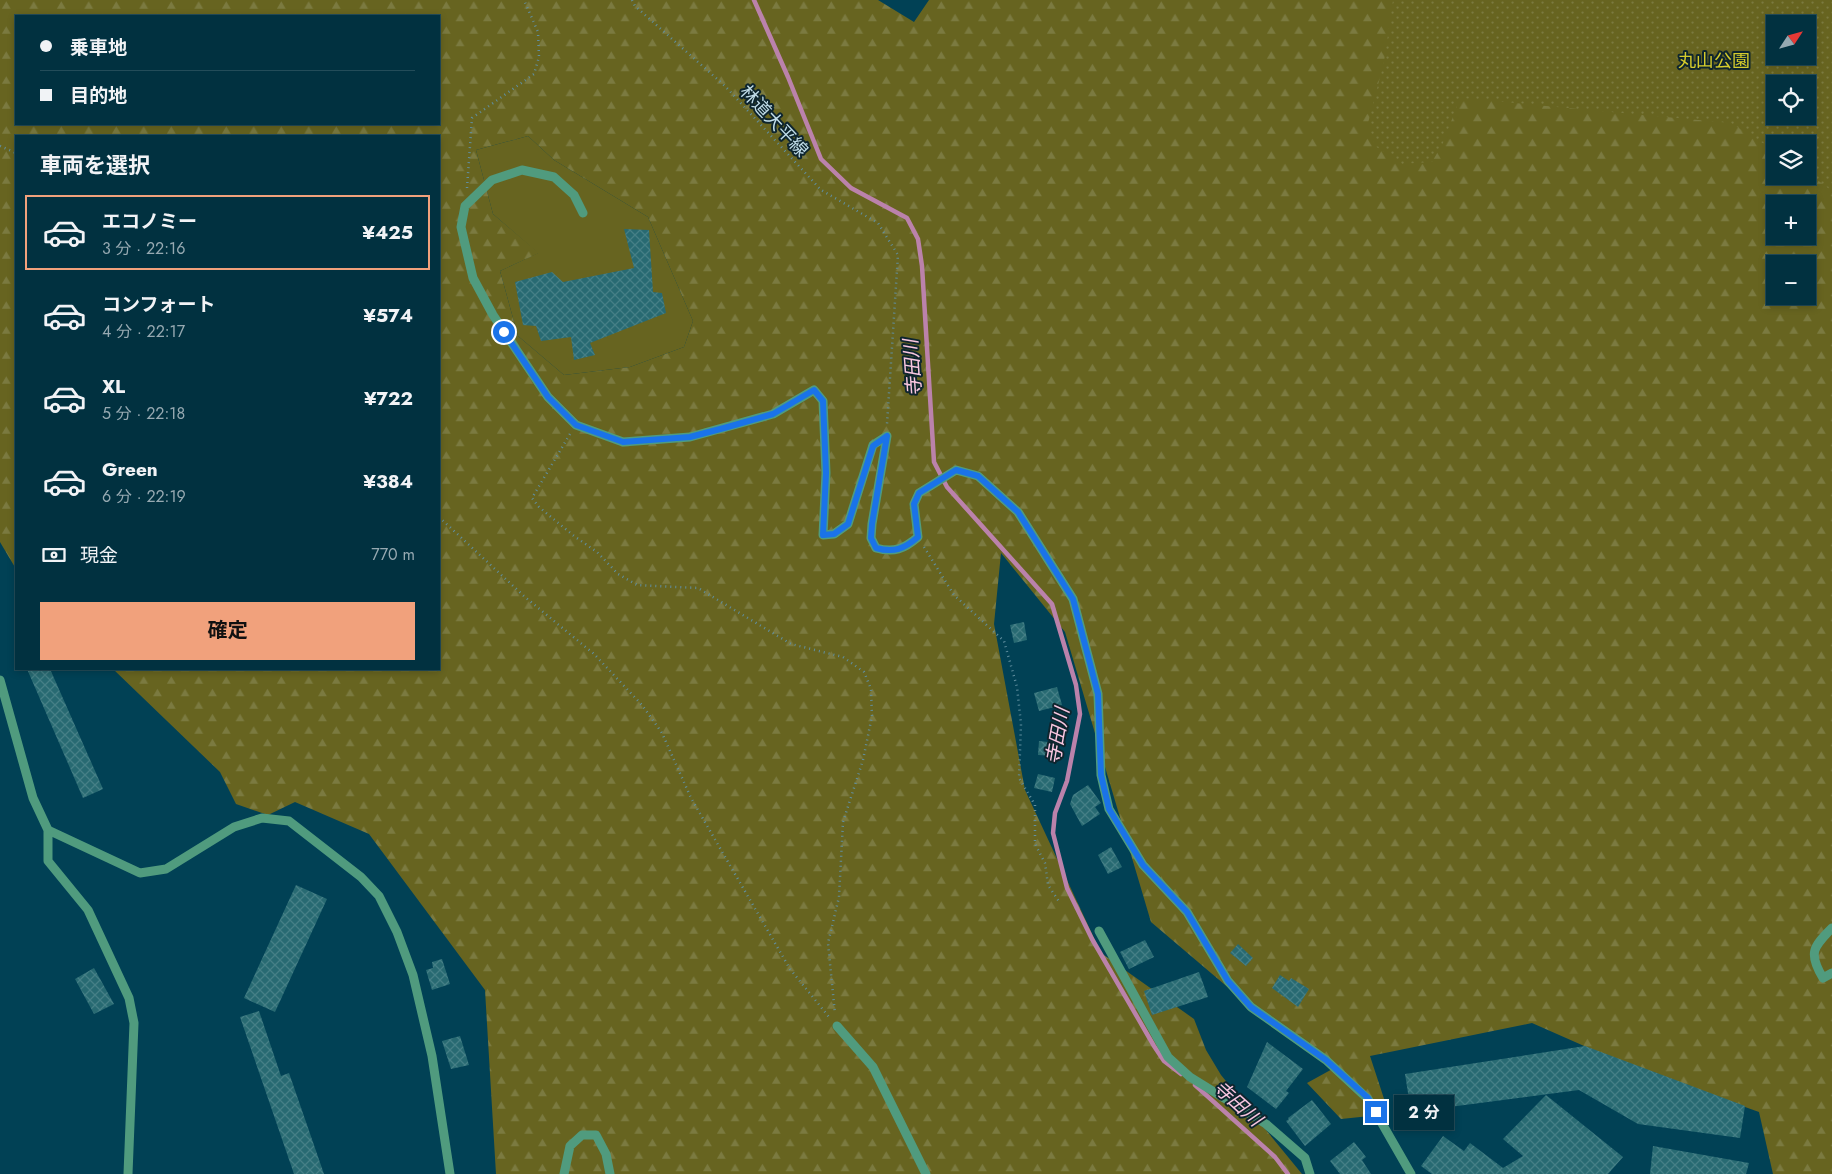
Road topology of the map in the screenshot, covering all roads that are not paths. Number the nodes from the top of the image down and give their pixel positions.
1 (582, 213) dead end
2 (0, 680) edge
3 (48, 830) junction
4 (1832, 928) edge
5 (1100, 931) dead end
6 (1832, 973) edge
7 (836, 1026) road end
8 (128, 1174) edge
9 (450, 1174) edge
10 (564, 1174) edge
11 (610, 1174) edge
12 (926, 1174) edge
13 (1310, 1174) edge
14 (1411, 1174) edge

1 - 14 street
2 - 3 street
3 - 8 street
3 - 9 street
4 - 6 street
5 - 13 street
7 - 12 street
10 - 11 street

